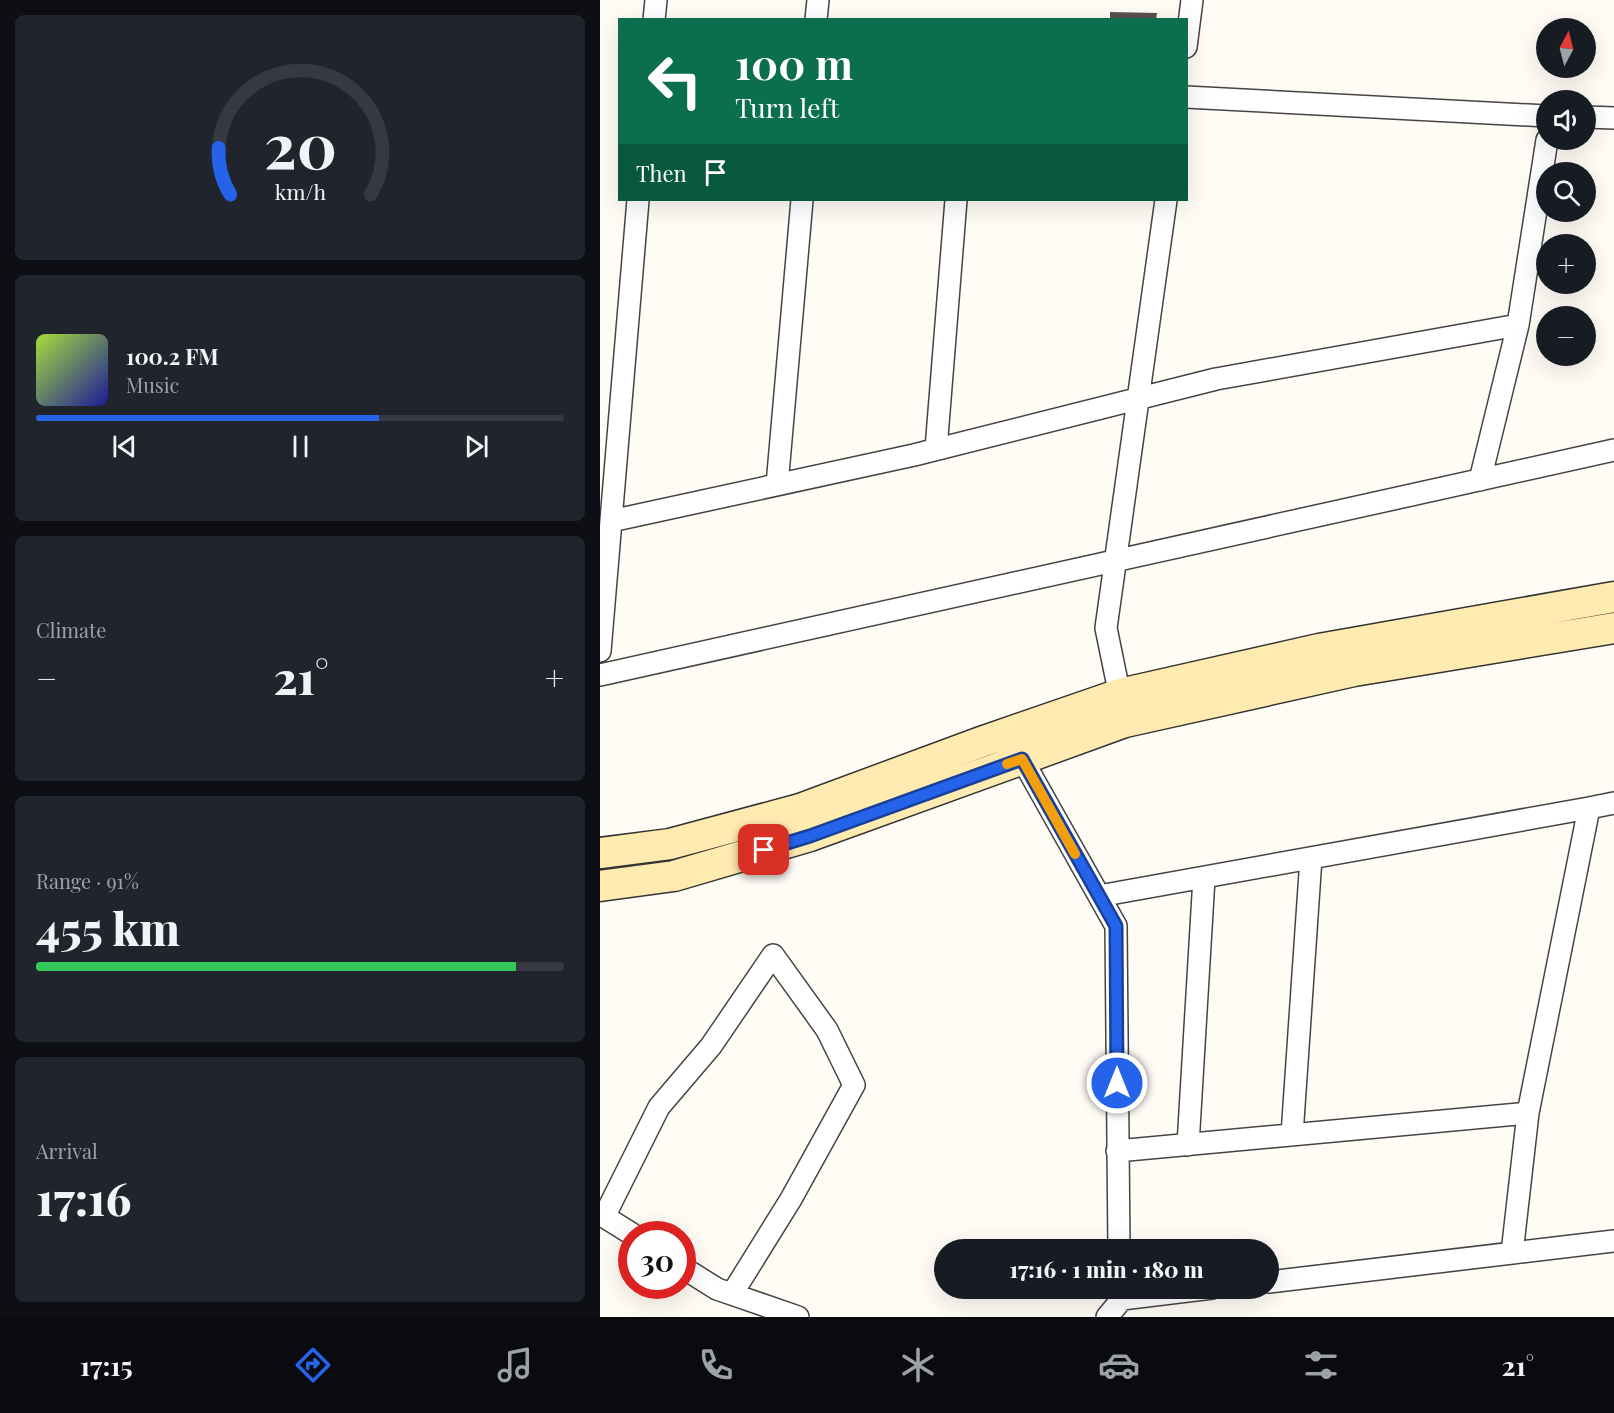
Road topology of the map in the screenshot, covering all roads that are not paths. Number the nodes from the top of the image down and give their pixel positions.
1 (656, 0) edge
2 (818, 0) edge
3 (1192, 0) edge
4 (654, 18) edge
5 (816, 18) edge
6 (1188, 31) edge
7 (1188, 97) edge
8 (1536, 116) edge
9 (1596, 117) edge
10 (1614, 118) edge
11 (1544, 150) edge
12 (638, 201) edge
13 (802, 201) edge
14 (956, 201) edge
15 (1166, 201) edge
16 (1518, 325) junction
17 (1138, 399) junction
18 (936, 449) junction
19 (1614, 450) edge
20 (1480, 480) junction
21 (777, 484) junction
22 (611, 521) junction
23 (1116, 561) junction
24 (1614, 597) edge
25 (1614, 628) edge
26 (600, 651) edge
27 (600, 675) edge
28 (1122, 708) junction
29 (1022, 759) junction
30 (1614, 803) edge
31 (1589, 808) junction
32 (600, 853) edge
33 (1311, 858) junction
34 (1204, 878) junction
35 (600, 886) edge
36 (1099, 896) junction
37 (1528, 1113) junction
38 (1292, 1135) junction
39 (1188, 1145) junction
40 (1117, 1151) junction
41 (602, 1215) edge
42 (618, 1225) edge
43 (1119, 1239) edge
44 (1614, 1241) edge
45 (1512, 1253) junction
46 (696, 1276) edge
47 (1279, 1281) edge
48 (732, 1294) junction
49 (1119, 1299) edge
50 (798, 1317) edge
51 (1107, 1317) edge

1 - 4 street
2 - 5 street
3 - 6 street
7 - 8 street
9 - 10 street
11 - 16 street
12 - 22 street
13 - 21 street
14 - 18 street
15 - 17 street
16 - 17 street
16 - 20 street
17 - 18 street
17 - 23 street
18 - 21 street
19 - 20 street
20 - 23 street
21 - 22 street
22 - 26 street
23 - 27 street
23 - 28 street
24 - 28 main road
25 - 28 main road
28 - 29 main road
28 - 32 main road
29 - 35 main road
29 - 36 street
30 - 31 street
31 - 33 street
31 - 37 street
33 - 34 street
33 - 38 street
34 - 36 street
34 - 39 street
36 - 40 street
37 - 38 street
37 - 45 street
38 - 39 street
39 - 40 street
40 - 43 street
41 - 42 street
41 - 48 street
44 - 45 street
45 - 47 street
46 - 48 street
48 - 50 street
49 - 51 street

